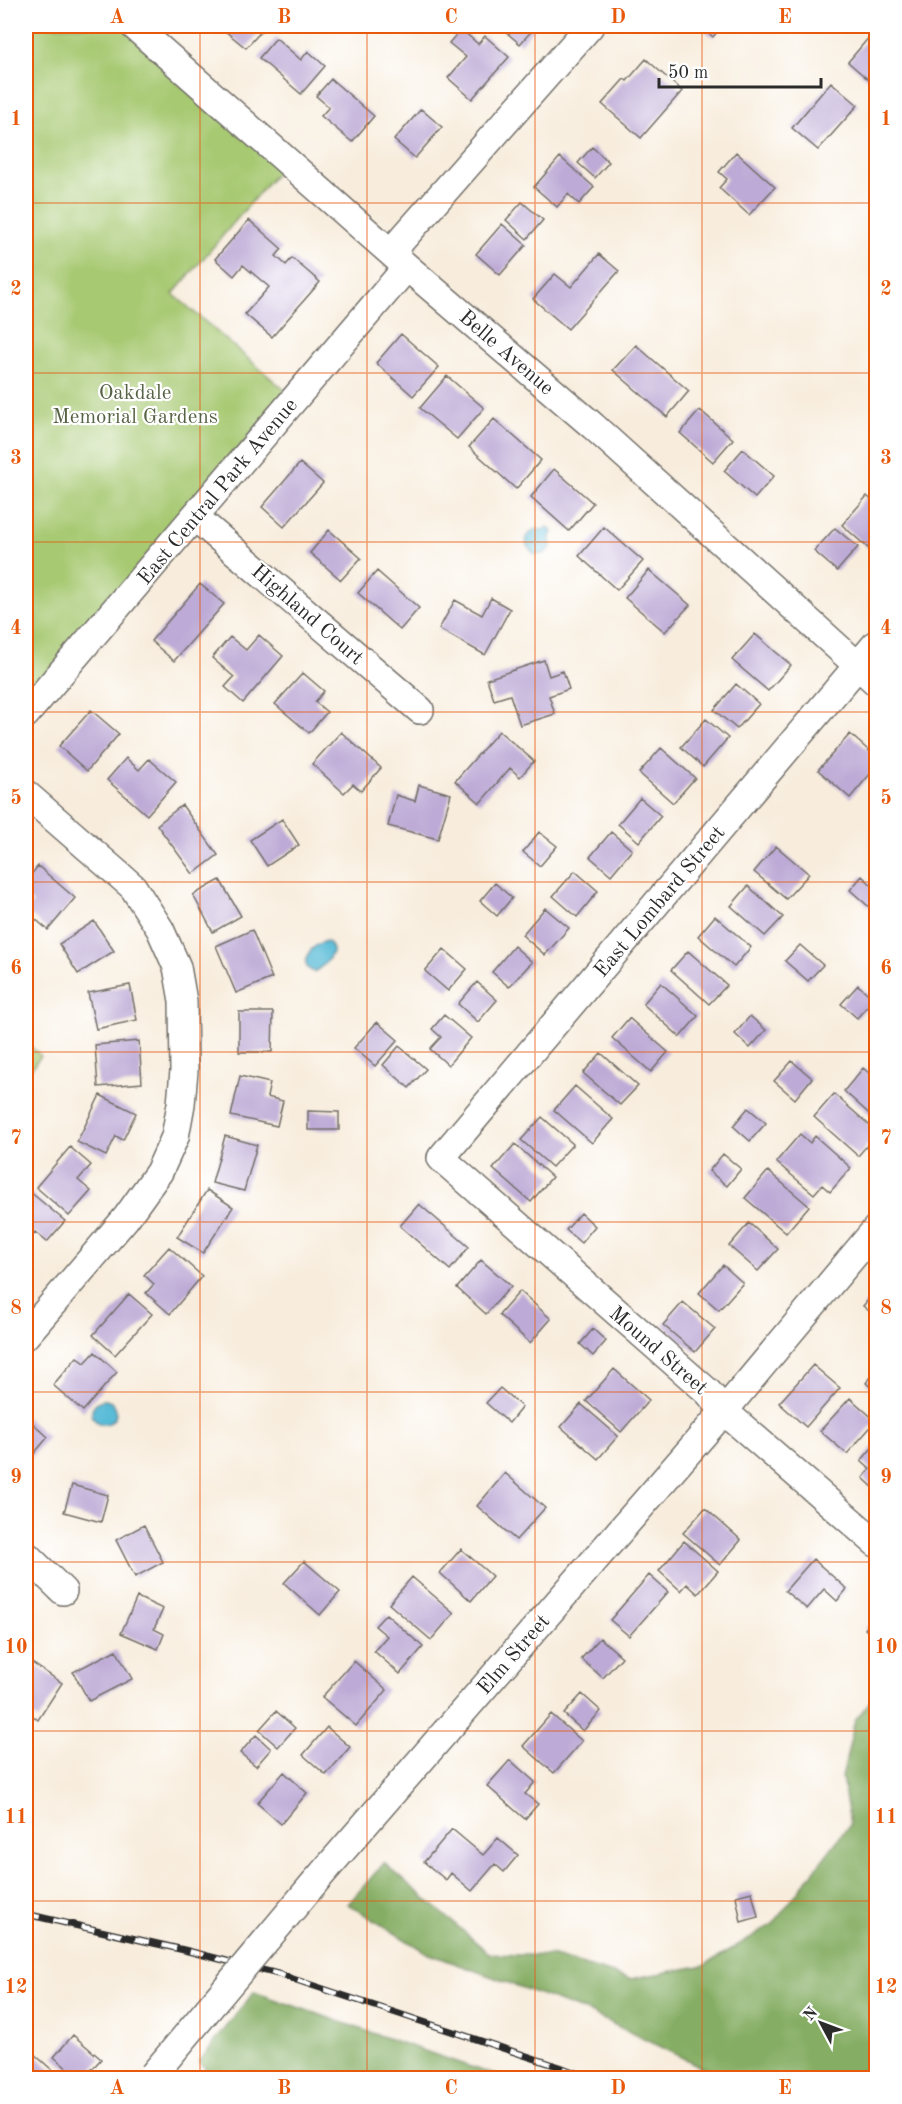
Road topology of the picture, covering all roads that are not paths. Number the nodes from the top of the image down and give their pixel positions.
1 (134, 26) edge
2 (590, 26) edge
3 (399, 260) junction
4 (195, 517) junction
5 (876, 644) edge
6 (867, 674) edge
7 (420, 710) dead end
8 (26, 714) edge
9 (26, 794) edge
10 (441, 1158) joint
11 (876, 1229) edge
12 (26, 1335) edge
13 (724, 1411) junction
14 (876, 1543) edge
15 (26, 1555) edge
16 (63, 1591) dead end
17 (152, 2077) edge

1 - 3 street, Belle Avenue
2 - 3 street, East Central Park Avenue
3 - 4 street, East Central Park Avenue
3 - 6 street, Belle Avenue
4 - 7 street, Highland Court
4 - 8 street, East Central Park Avenue
5 - 6 street, East Lombard Street
6 - 10 street, East Lombard Street
9 - 12 street
10 - 13 street, Mound Street
11 - 13 street, Elm Street
13 - 14 street, Mound Street
13 - 17 street, Elm Street, bridge
15 - 16 street

